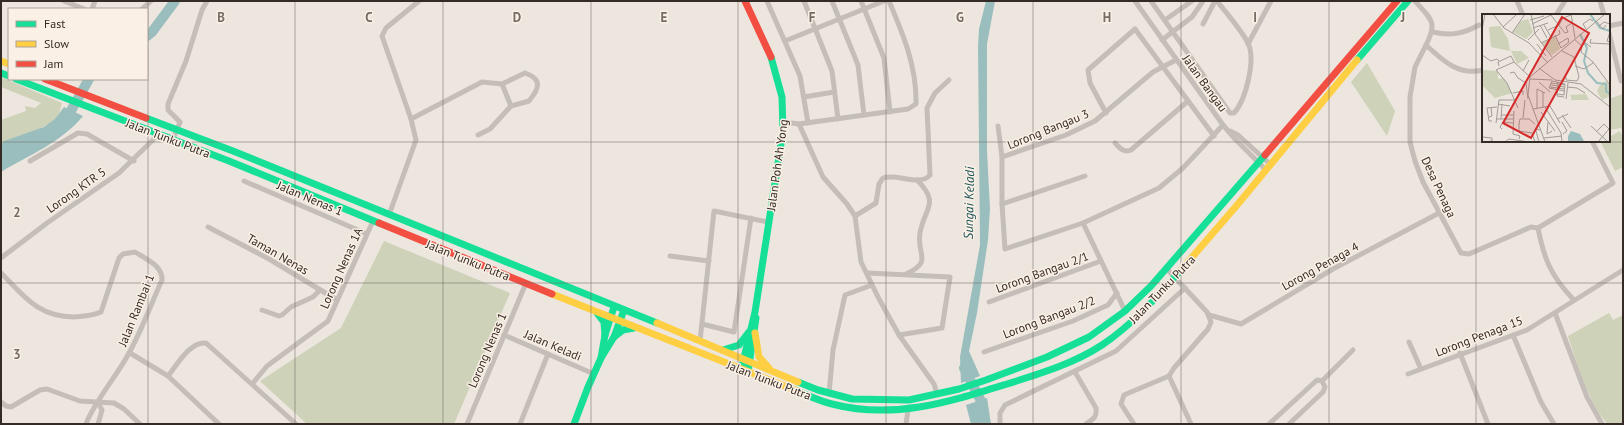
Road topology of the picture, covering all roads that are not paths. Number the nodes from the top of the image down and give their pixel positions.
1 (64, 1) edge
2 (151, 1) edge
3 (207, 1) edge
4 (419, 1) edge
5 (745, 1) edge
6 (767, 1) edge
7 (804, 1) edge
8 (832, 1) edge
9 (861, 1) edge
10 (884, 1) edge
11 (889, 1) edge
12 (1135, 1) edge
13 (1151, 1) edge
14 (1192, 1) edge
15 (1203, 1) edge
16 (1216, 1) edge
17 (1271, 1) edge
18 (1408, 1) edge
19 (1415, 1) edge
20 (1516, 1) edge
21 (1565, 1) edge
22 (1600, 1) edge
23 (1393, 3) edge
24 (82, 8) edge
25 (143, 8) edge
26 (864, 9) junction
27 (1522, 14) edge
28 (1557, 14) edge
29 (1604, 14) edge
30 (840, 19) junction
31 (1164, 20) junction
32 (1623, 23) edge
33 (1203, 24) dead end
34 (1479, 25) dead end
35 (1610, 26) edge
36 (815, 29) junction
37 (1433, 32) junction
38 (1173, 33) junction
39 (1610, 37) edge
40 (1162, 40) junction
41 (785, 41) junction
42 (1248, 44) junction
43 (1426, 45) junction
44 (1176, 60) junction
45 (1164, 68) junction
46 (1482, 70) edge
47 (18, 80) edge
48 (47, 80) edge
49 (949, 80) dead end
50 (1621, 81) dead end
51 (502, 84) junction
52 (834, 92) junction
53 (804, 97) junction
54 (1188, 102) junction
55 (511, 106) junction
56 (890, 112) junction
57 (1106, 113) junction
58 (864, 115) junction
59 (411, 118) junction
60 (838, 119) junction
61 (784, 122) junction
62 (808, 123) junction
63 (800, 124) junction
64 (1223, 125) junction
65 (998, 126) dead end
66 (177, 130) junction
67 (1229, 130) junction
68 (158, 134) junction
69 (478, 135) dead end
70 (1214, 136) junction
71 (173, 139) junction
72 (1592, 142) edge
73 (1115, 143) dead end
74 (1255, 151) junction
75 (1269, 151) junction
76 (1251, 155) junction
77 (1002, 158) junction
78 (1261, 160) junction
79 (30, 161) dead end
80 (134, 161) junction
81 (1268, 167) junction
82 (1253, 170) junction
83 (930, 175) junction
84 (1085, 176) dead end
85 (917, 180) junction
86 (244, 181) dead end
87 (926, 191) junction
88 (361, 203) junction
89 (1002, 204) junction
90 (1439, 213) junction
91 (393, 216) junction
92 (855, 216) junction
93 (752, 218) junction
94 (373, 221) junction
95 (768, 222) junction
96 (1083, 223) junction
97 (208, 227) dead end
98 (1538, 228) junction
99 (367, 234) junction
100 (670, 256) dead end
101 (1, 258) edge
102 (1101, 261) junction
103 (709, 262) junction
104 (1167, 269) junction
105 (1623, 270) edge
106 (1, 273) edge
107 (867, 273) junction
108 (905, 274) junction
109 (1175, 277) junction
110 (526, 283) junction
111 (872, 285) junction
112 (1185, 288) junction
113 (320, 290) junction
114 (1117, 293) junction
115 (1573, 299) junction
116 (338, 300) junction
117 (989, 302) dead end
118 (614, 307) junction
119 (262, 310) dead end
120 (624, 310) junction
121 (1125, 311) junction
122 (596, 312) junction
123 (1555, 313) junction
124 (1210, 315) junction
125 (611, 318) junction
126 (620, 321) junction
127 (702, 324) junction
128 (641, 330) junction
129 (752, 333) junction
130 (504, 335) junction
131 (605, 335) junction
132 (899, 335) junction
133 (1513, 335) junction
134 (614, 337) junction
135 (700, 341) junction
136 (1409, 342) dead end
137 (720, 349) junction
138 (1353, 350) dead end
139 (984, 352) dead end
140 (130, 353) junction
141 (1460, 353) junction
142 (548, 354) junction
143 (600, 358) junction
144 (747, 361) junction
145 (1421, 369) junction
146 (741, 370) junction
147 (748, 372) junction
148 (1075, 372) junction
149 (594, 374) junction
150 (1408, 374) dead end
151 (781, 375) junction
152 (168, 376) junction
153 (1169, 376) junction
154 (1319, 380) junction
155 (252, 383) junction
156 (829, 394) junction
157 (937, 394) junction
158 (1, 402) edge
159 (98, 402) junction
160 (908, 410) junction
161 (86, 424) edge
162 (98, 424) edge
163 (140, 424) edge
164 (219, 424) edge
165 (296, 424) edge
166 (467, 424) edge
167 (520, 424) edge
168 (574, 424) edge
169 (906, 424) edge
170 (1000, 424) edge
171 (1086, 424) edge
172 (1134, 424) edge
173 (1191, 424) edge
174 (1269, 424) edge
175 (1290, 424) edge
176 (1488, 424) edge
177 (1554, 424) edge
178 (1602, 424) edge

1 - 24 street
2 - 25 street
3 - 66 street
4 - 59 street
5 - 61 main road, Jalan Poh Ah Yong
6 - 41 street
7 - 36 street
8 - 30 street
9 - 26 street
10 - 26 street
11 - 56 street
12 - 40 street, Jalan Bangau
13 - 31 street
14 - 31 street
15 - 38 street
16 - 33 street
16 - 42 street
17 - 42 street
18 - 81 main road, Jalan Tunku Putra
19 - 37 street
20 - 27 street
21 - 28 street
22 - 29 street
23 - 75 main road, Jalan Tunku Putra
26 - 30 street
26 - 56 street
30 - 36 street
30 - 58 street
31 - 38 street
32 - 35 street
34 - 37 street
36 - 41 street
36 - 52 street
37 - 43 street, Desa Penaga
38 - 40 street
38 - 42 street
39 - 50 street
40 - 44 street, Jalan Bangau
41 - 53 street
43 - 46 street
43 - 90 street, Desa Penaga
44 - 45 street, Lorong Bangau 3
44 - 64 street, Jalan Bangau
45 - 54 street
45 - 57 street, Lorong Bangau 3
45 - 57 street
47 - 68 main road, Jalan Tunku Putra
48 - 66 main road, Jalan Tunku Putra
49 - 83 street
51 - 55 street
51 - 55 street
51 - 59 street
52 - 53 street
52 - 60 street
53 - 62 street
54 - 70 street
54 - 73 street
55 - 69 street
56 - 58 street
57 - 77 street, Lorong Bangau 3
58 - 60 street
59 - 91 street
60 - 62 street
61 - 63 street
61 - 95 main road, Jalan Poh Ah Yong
62 - 63 street
63 - 92 street
64 - 67 street, Jalan Bangau
64 - 70 street
65 - 77 street
66 - 71 street
66 - 88 main road, Jalan Tunku Putra
67 - 74 street
67 - 76 street, Jalan Bangau
68 - 71 main road, Jalan Tunku Putra
68 - 80 street, Lorong KTR 5
70 - 96 street
71 - 94 main road, Jalan Tunku Putra
72 - 98 street
74 - 75 street
74 - 78 street
75 - 78 main road, Jalan Tunku Putra
76 - 78 street, Jalan Bangau
76 - 82 street
77 - 89 street
78 - 81 street, Jalan Bangau
78 - 82 main road, Jalan Tunku Putra
79 - 80 street
80 - 101 street, Lorong KTR 5
81 - 109 main road, Jalan Tunku Putra
82 - 104 main road, Jalan Tunku Putra
83 - 85 street
83 - 87 street
84 - 89 street
85 - 87 street
85 - 92 street
86 - 99 street, Jalan Nenas 1
87 - 108 street
88 - 91 main road, Jalan Tunku Putra
88 - 94 main road
89 - 96 street
90 - 98 street, Desa Penaga
90 - 124 street, Lorong Penaga 4
91 - 94 main road
91 - 118 main road, Jalan Tunku Putra
92 - 107 street
93 - 95 street
93 - 103 street
93 - 127 street
94 - 99 street, Lorong Nenas 1A
94 - 110 main road, Jalan Tunku Putra
95 - 129 main road, Jalan Poh Ah Yong
96 - 102 street
97 - 113 street, Taman Nenas
98 - 115 street
99 - 116 street, Lorong Nenas 1A
100 - 103 street
102 - 114 street
102 - 117 street, Lorong Bangau 2/1
103 - 127 street
104 - 109 street
104 - 121 main road, Jalan Tunku Putra
105 - 115 street, Lorong Penaga 15
106 - 140 street, Jalan Rambai 1
107 - 108 street
107 - 111 street
108 - 132 street
109 - 112 street
109 - 160 main road, Jalan Tunku Putra
110 - 122 main road, Jalan Tunku Putra
110 - 130 street, Lorong Nenas 1
111 - 132 street
111 - 156 street
112 - 124 street
112 - 148 street
113 - 116 street, Taman Nenas
113 - 119 street
114 - 121 street
114 - 139 street, Lorong Bangau 2/2
115 - 123 street, Lorong Penaga 15
116 - 155 street, Lorong Nenas 1A
118 - 120 main road, Jalan Tunku Putra
118 - 125 main road
120 - 126 main road
120 - 135 main road, Jalan Tunku Putra
121 - 157 main road, Jalan Tunku Putra
122 - 125 main road, Jalan Tunku Putra
122 - 131 main road
123 - 133 street, Lorong Penaga 15
123 - 178 street
124 - 153 street
125 - 126 main road, Jalan Tunku Putra
125 - 131 main road
126 - 128 main road, Jalan Tunku Putra
126 - 134 main road
127 - 135 street
128 - 134 main road
128 - 146 main road, Jalan Tunku Putra
129 - 137 main road
129 - 144 main road, Jalan Poh Ah Yong
129 - 151 main road
130 - 142 street, Jalan Keladi
130 - 166 street, Lorong Nenas 1
131 - 143 main road
132 - 157 street
133 - 141 street, Lorong Penaga 15
133 - 177 street
134 - 143 main road
135 - 137 main road, Jalan Tunku Putra
136 - 145 street
137 - 144 main road, Jalan Tunku Putra
138 - 154 street
140 - 152 street
140 - 159 street, Jalan Rambai 1
141 - 145 street, Lorong Penaga 15
141 - 176 street
142 - 149 street, Jalan Keladi
142 - 167 street
143 - 149 main road
144 - 146 main road, Jalan Poh Ah Yong
144 - 147 main road, Jalan Poh Ah Yong
144 - 151 main road, Jalan Tunku Putra
145 - 150 street, Lorong Penaga 15
146 - 147 main road, Jalan Tunku Putra
147 - 160 main road, Jalan Tunku Putra
148 - 170 street
148 - 171 street
149 - 168 main road
151 - 156 main road, Jalan Tunku Putra
152 - 155 street
152 - 164 street
153 - 172 street
153 - 173 street
154 - 174 street
154 - 175 street
155 - 165 street
156 - 157 main road, Jalan Tunku Putra
158 - 159 street
159 - 161 street, Jalan Rambai 1
159 - 162 street
159 - 163 street
160 - 169 street

